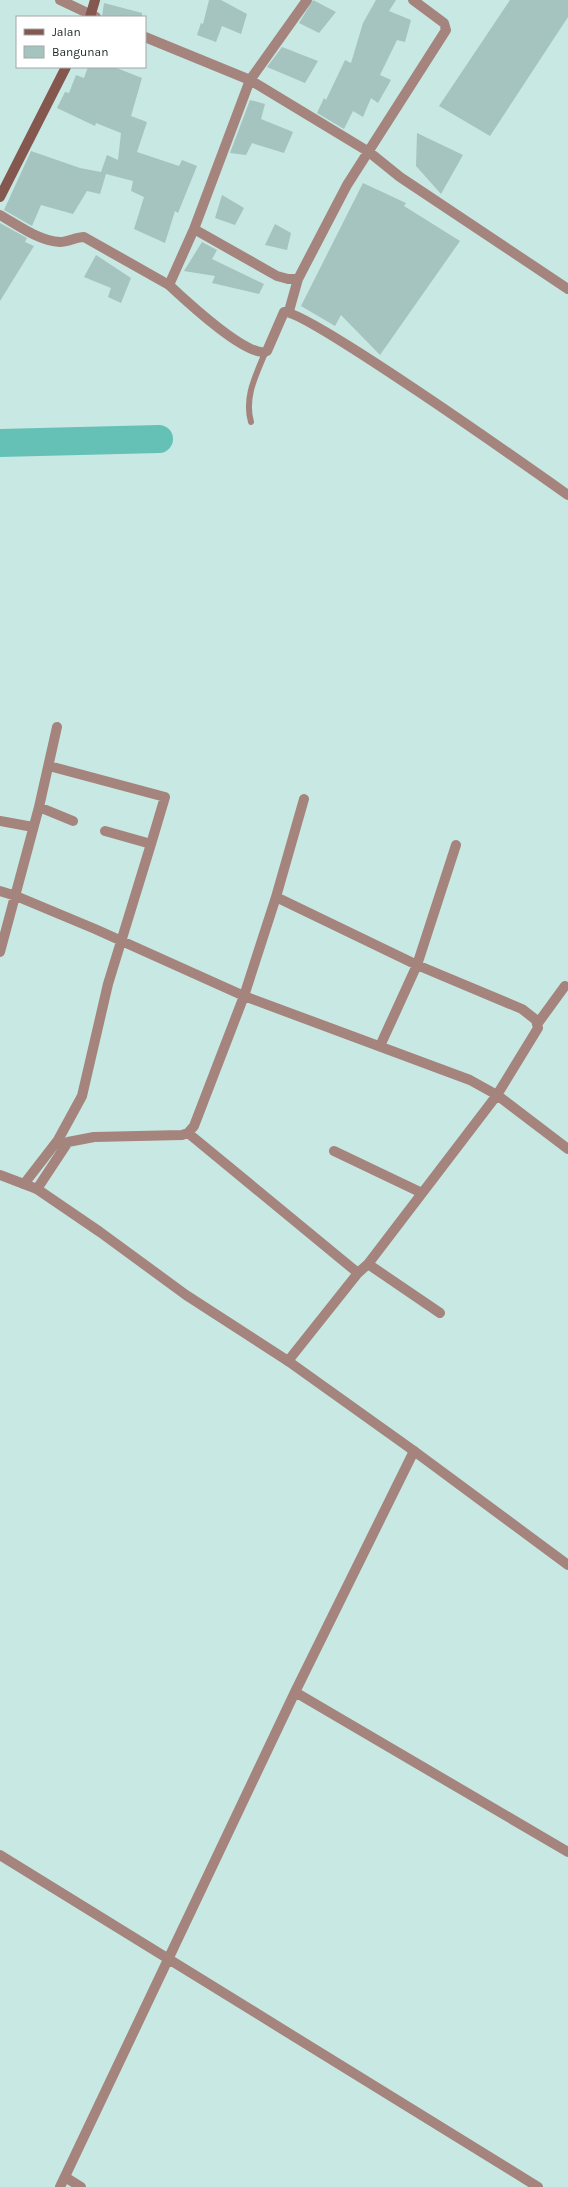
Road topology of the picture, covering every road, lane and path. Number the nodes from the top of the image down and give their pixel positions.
1 (60, 0) edge
2 (95, 0) edge
3 (307, 0) edge
4 (413, 0) edge
5 (92, 16) edge
6 (146, 37) edge
7 (65, 68) edge
8 (250, 80) junction
9 (369, 152) junction
10 (0, 197) edge
11 (0, 215) edge
12 (194, 229) junction
13 (298, 279) junction
14 (169, 285) junction
15 (568, 289) edge
16 (289, 311) junction
17 (265, 353) junction
18 (251, 422) dead end
19 (568, 495) edge
20 (57, 727) dead end
21 (49, 766) junction
22 (304, 799) dead end
23 (39, 807) junction
24 (73, 820) dead end
25 (0, 821) edge
26 (33, 827) junction
27 (105, 831) dead end
28 (151, 844) junction
29 (456, 845) dead end
30 (0, 891) edge
31 (16, 896) junction
32 (276, 897) junction
33 (120, 940) junction
34 (0, 952) edge
35 (417, 965) junction
36 (565, 986) dead end
37 (244, 996) junction
38 (538, 1023) junction
39 (380, 1046) junction
40 (497, 1095) junction
41 (188, 1133) junction
42 (568, 1149) edge
43 (334, 1151) dead end
44 (0, 1175) edge
45 (24, 1184) junction
46 (37, 1189) junction
47 (422, 1193) junction
48 (368, 1264) junction
49 (358, 1273) junction
50 (440, 1313) dead end
51 (288, 1361) junction
52 (414, 1450) junction
53 (568, 1565) edge
54 (295, 1692) junction
55 (568, 1852) edge
56 (0, 1855) edge
57 (167, 1959) junction
58 (65, 2177) junction
59 (60, 2187) edge
60 (81, 2187) edge
61 (538, 2187) edge

1 - 5 street
2 - 5 main road
3 - 8 street
4 - 9 street
6 - 8 street
7 - 10 main road
8 - 9 street
8 - 12 street
9 - 13 street
9 - 15 street
11 - 14 street
12 - 13 street
12 - 14 street
13 - 16 street
14 - 17 street
16 - 17 street
16 - 19 street
17 - 18 lane
20 - 21 street
21 - 23 street
21 - 28 street
22 - 32 street
23 - 24 street
23 - 26 street
25 - 26 street
26 - 31 street
27 - 28 street
28 - 33 street
29 - 35 street
30 - 31 street
31 - 33 street
31 - 34 street
32 - 35 street
32 - 37 street
33 - 37 street
33 - 45 street
35 - 38 street
35 - 39 street
36 - 38 street
37 - 39 street
37 - 41 street
38 - 40 street
39 - 40 street
40 - 42 street
40 - 47 street
41 - 46 street
41 - 49 street
43 - 47 street
44 - 45 street
45 - 46 street
46 - 51 street
47 - 48 street
48 - 49 street
48 - 50 street
49 - 51 street
51 - 52 street
52 - 53 street
52 - 54 street
54 - 55 street
54 - 57 street
56 - 57 street
57 - 58 street
57 - 61 street
58 - 59 street
58 - 60 street

